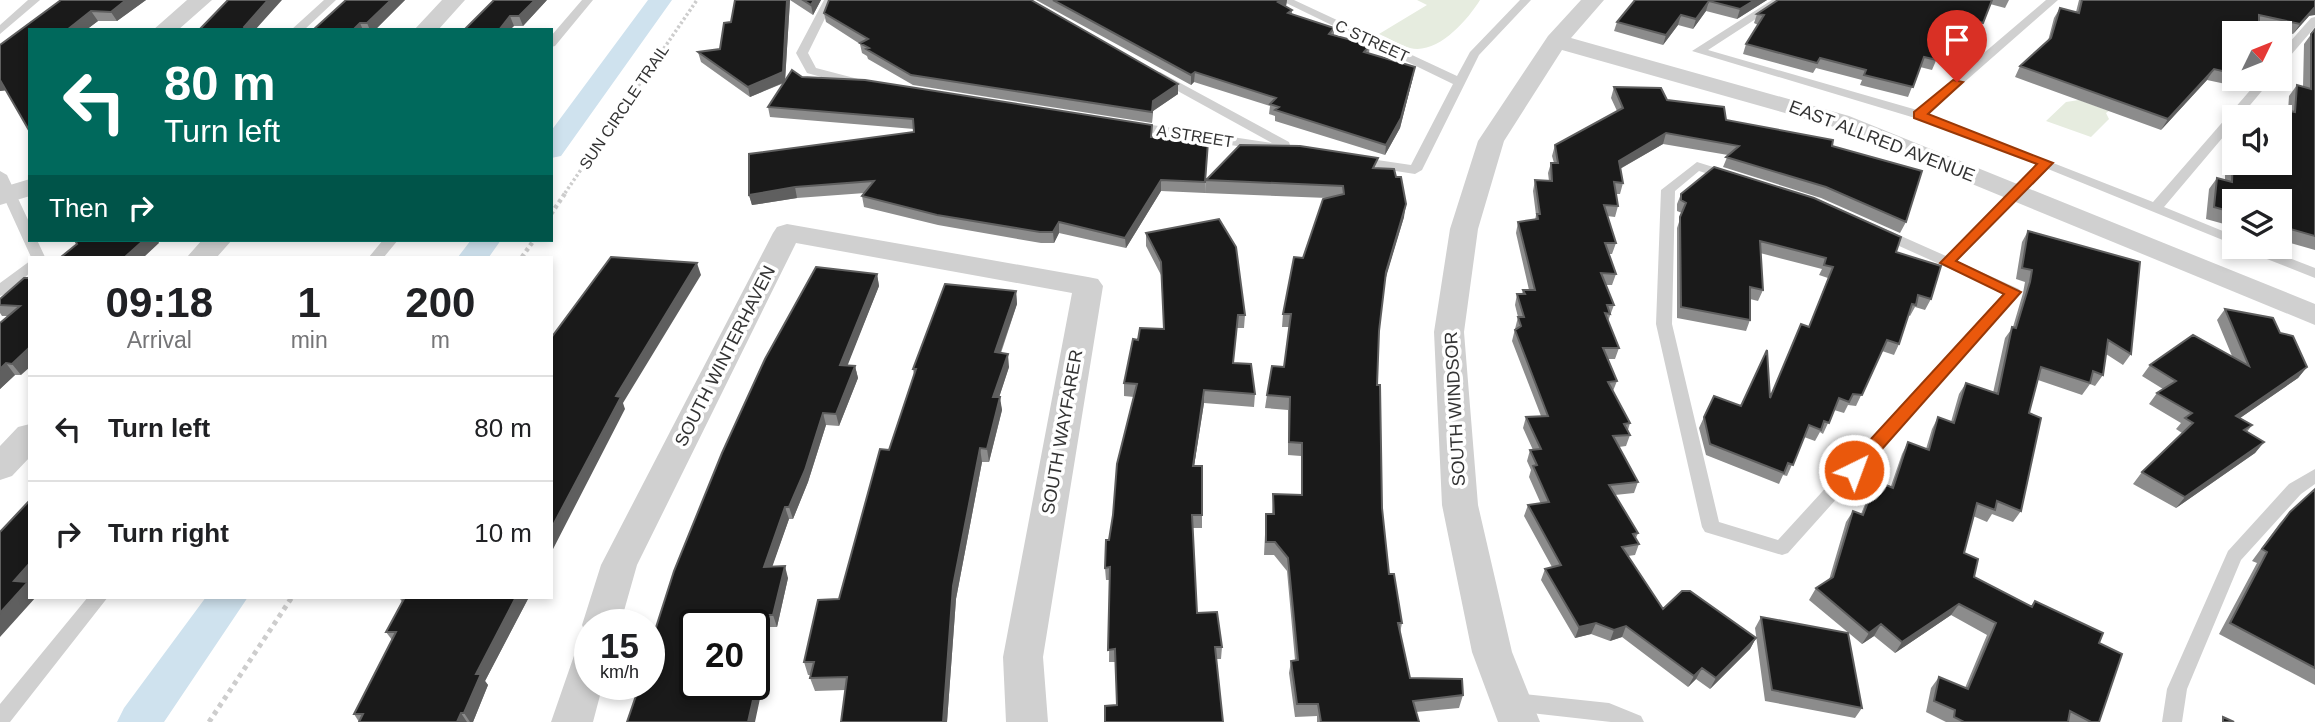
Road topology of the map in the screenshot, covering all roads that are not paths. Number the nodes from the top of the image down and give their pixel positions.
1 (35, 0) edge
2 (201, 0) edge
3 (331, 0) edge
4 (454, 0) edge
5 (588, 0) edge
6 (829, 0) edge
7 (1285, 0) edge
8 (1526, 0) edge
9 (1593, 0) edge
10 (1780, 0) edge
11 (2053, 0) edge
12 (2315, 20) edge
13 (166, 28) edge
14 (299, 28) edge
15 (427, 28) edge
16 (0, 31) edge
17 (1556, 41) junction
18 (553, 42) edge
19 (2292, 47) edge
20 (1153, 72) edge
21 (1459, 82) junction
22 (869, 85) edge
23 (2256, 91) edge
24 (1919, 115) junction
25 (1116, 123) edge
26 (1348, 160) edge
27 (2046, 163) junction
28 (9, 188) edge
29 (2014, 192) junction
30 (2155, 209) junction
31 (28, 234) edge
32 (2222, 236) edge
33 (216, 242) edge
34 (388, 242) edge
35 (202, 256) edge
36 (377, 256) edge
37 (2279, 259) edge
38 (943, 263) joint
39 (1947, 263) junction
40 (28, 267) edge
41 (2315, 273) edge
42 (0, 291) edge
43 (2315, 315) edge
44 (28, 438) edge
45 (0, 467) edge
46 (2315, 475) edge
47 (97, 599) edge
48 (606, 609) edge
49 (579, 700) edge
50 (1516, 712) edge
51 (0, 719) edge
52 (572, 722) edge
53 (1027, 722) edge
54 (1634, 722) edge
55 (2172, 722) edge

1 - 16 lane
2 - 13 street
3 - 14 lane
4 - 15 street
5 - 18 lane
6 - 22 lane
7 - 21 lane, C STREET
8 - 21 lane
9 - 17 street, SOUTH WINDSOR
10 - 24 lane
11 - 24 lane
12 - 19 lane
17 - 29 street, EAST ALLRED AVENUE
17 - 50 street, SOUTH WINDSOR
20 - 25 lane, A STREET
21 - 26 lane
23 - 30 lane
24 - 27 lane
27 - 29 lane
27 - 30 lane
28 - 31 lane
29 - 39 lane
29 - 43 street, EAST ALLRED AVENUE
30 - 32 lane
33 - 35 street
34 - 36 lane
37 - 41 lane
38 - 48 street, SOUTH WINTERHAVEN
38 - 53 street, SOUTH WAYFARER
39 - 39 lane
40 - 42 lane
44 - 45 street
46 - 55 lane
47 - 51 lane
49 - 52 street
50 - 54 lane

